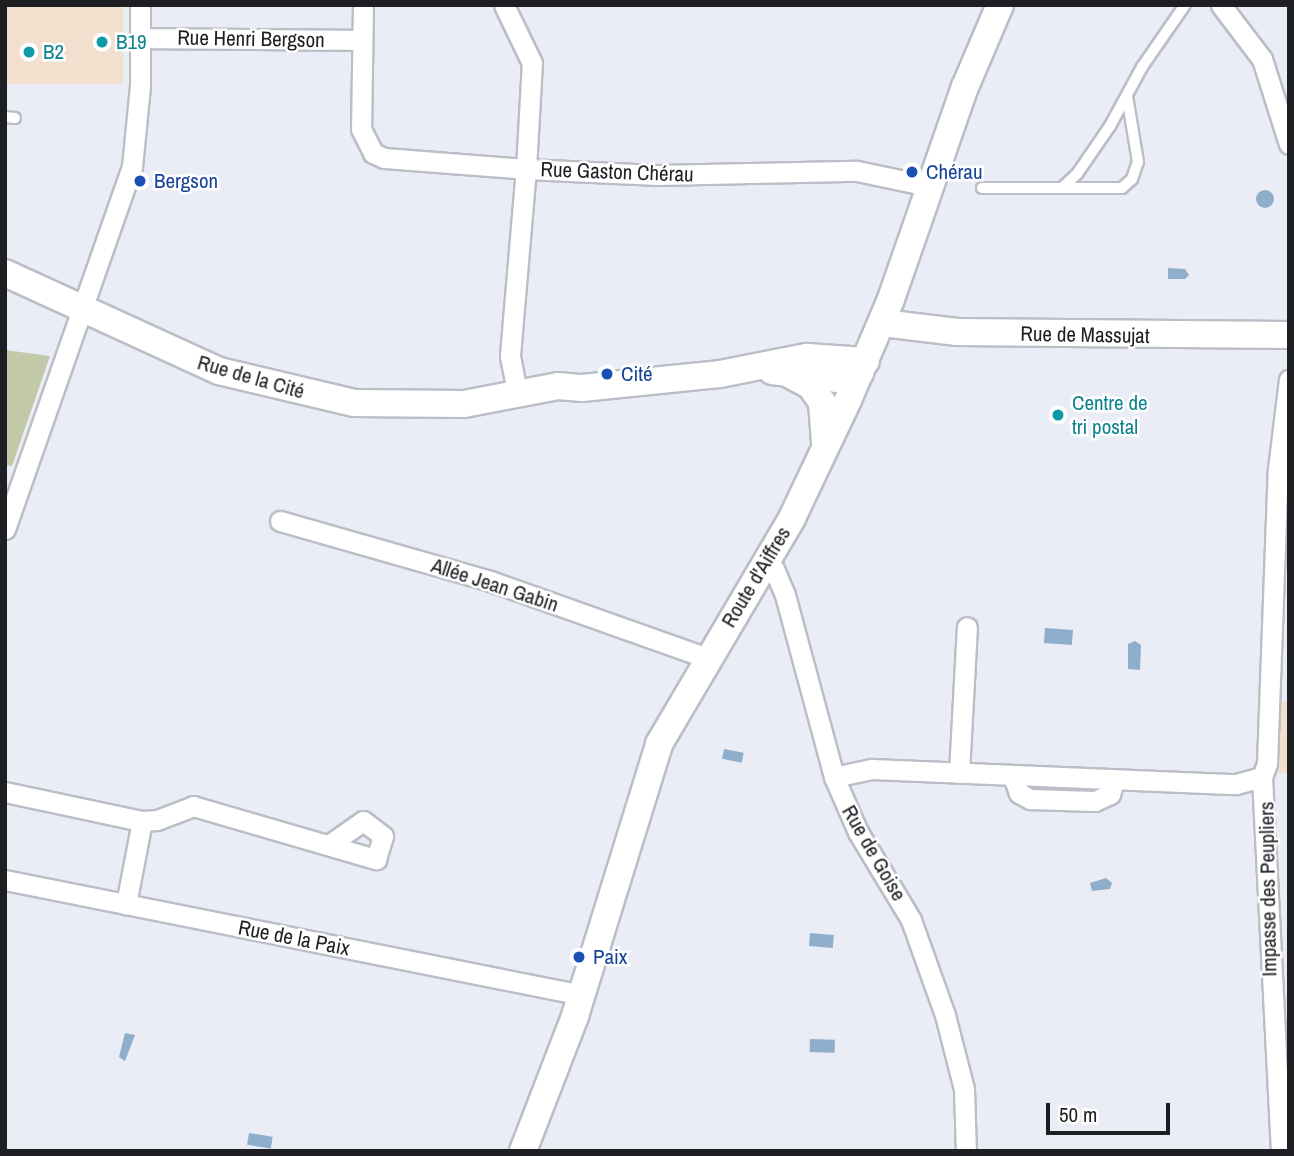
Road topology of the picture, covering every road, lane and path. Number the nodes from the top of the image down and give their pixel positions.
1 (140, 5) edge
2 (363, 5) edge
3 (504, 5) edge
4 (1000, 5) edge
5 (1185, 5) edge
6 (1221, 5) edge
7 (141, 37) junction
8 (362, 40) junction
9 (1127, 96) junction
10 (1289, 144) edge
11 (526, 169) junction
12 (929, 186) junction
13 (982, 188) dead end
14 (1062, 188) junction
15 (5, 273) edge
16 (79, 308) junction
17 (882, 323) junction
18 (1289, 335) edge
19 (863, 367) junction
20 (753, 369) junction
21 (784, 372) junction
22 (1289, 380) edge
23 (517, 392) junction
24 (824, 450) junction
25 (280, 521) dead end
26 (5, 529) edge
27 (765, 561) junction
28 (967, 627) dead end
29 (707, 658) junction
30 (959, 773) junction
31 (834, 776) junction
32 (1262, 777) junction
33 (5, 792) edge
34 (142, 821) junction
35 (332, 843) dead end
36 (5, 880) edge
37 (125, 904) junction
38 (582, 995) junction
39 (1281, 1047) edge
40 (1284, 1107) edge
41 (523, 1151) edge
42 (966, 1151) edge
43 (1281, 1151) edge

1 - 7 street
2 - 8 street
3 - 11 street
4 - 12 street, Route d'Aiffres
5 - 9 lane
6 - 10 street
7 - 8 street, Rue Henri Bergson
7 - 16 street
8 - 11 street
9 - 14 lane
9 - 14 lane
11 - 12 street, Rue Gaston Chérau
11 - 23 street, Rue Gaston Chérau
12 - 17 street, Route d'Aiffres
13 - 14 lane
15 - 16 street, Rue de la Cité
16 - 23 street, Rue de la Cité
16 - 26 street
17 - 18 street, Rue de Massujat
17 - 19 street, Route d'Aiffres
19 - 20 street, Rue de la Cité
19 - 21 street, Rue de la Cité
19 - 24 street, Route d'Aiffres
20 - 21 street, Rue de la Cité
20 - 23 street, Rue de la Cité
21 - 24 street, Rue de la Cité
22 - 32 street
24 - 27 street, Route d'Aiffres
25 - 29 street, Allée Jean Gabin
27 - 29 street, Route d'Aiffres
27 - 31 street, Rue de Goise
28 - 30 street
29 - 38 street, Route d'Aiffres
30 - 31 street, Impasse des Peupliers
30 - 32 street, Impasse des Peupliers
31 - 42 street, Rue de Goise
32 - 39 street, Impasse des Peupliers
33 - 34 street
34 - 35 street
34 - 37 street
36 - 37 street, Rue de la Paix
37 - 38 street, Rue de la Paix
38 - 41 street, Route d'Aiffres
39 - 40 street, Impasse des Peupliers
40 - 43 street, Impasse des Peupliers

